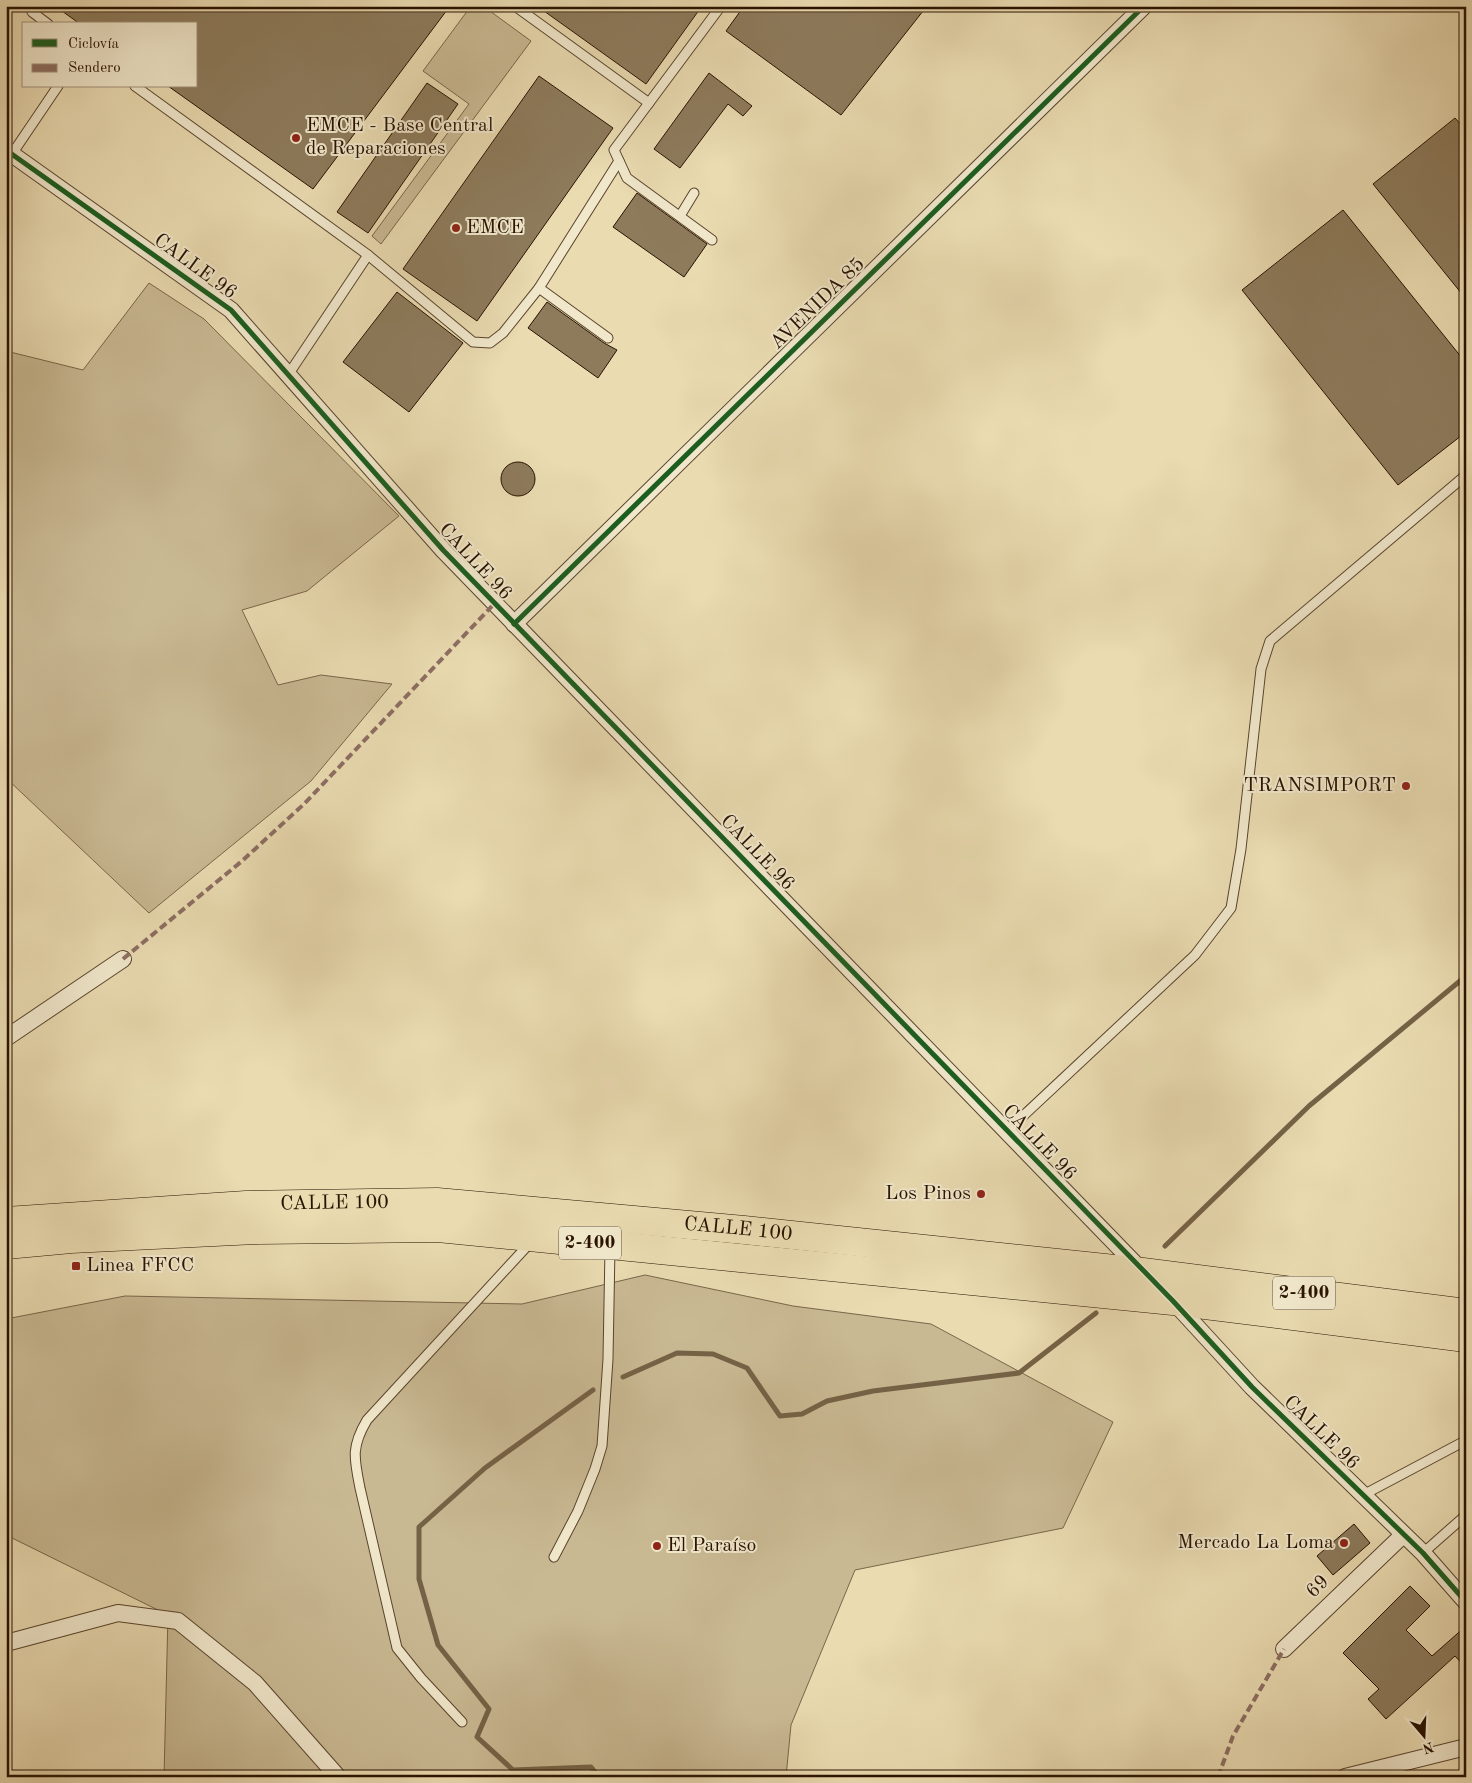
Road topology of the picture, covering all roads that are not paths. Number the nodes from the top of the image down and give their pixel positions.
1 (35, 6) edge
2 (515, 6) edge
3 (721, 6) edge
4 (1135, 9) edge
5 (45, 22) edge
6 (57, 88) edge
7 (138, 88) edge
8 (649, 103) junction
9 (9, 152) edge
10 (619, 161) junction
11 (694, 194) dead end
12 (680, 216) junction
13 (712, 240) dead end
14 (368, 255) junction
15 (539, 288) junction
16 (608, 338) dead end
17 (288, 375) junction
18 (1466, 475) edge
19 (514, 624) junction
20 (123, 959) dead end
21 (6, 1038) edge
22 (1007, 1131) junction
23 (6, 1222) edge
24 (536, 1237) junction
25 (6, 1244) edge
26 (610, 1245) junction
27 (1143, 1272) junction
28 (1173, 1301) junction
29 (1466, 1314) edge
30 (1466, 1338) edge
31 (1460, 1443) dead end
32 (1362, 1495) junction
33 (1466, 1514) edge
34 (1403, 1535) junction
35 (1423, 1553) junction
36 (554, 1557) dead end
37 (1466, 1602) edge
38 (6, 1642) edge
39 (1284, 1649) dead end
40 (462, 1722) dead end
41 (1466, 1747) edge
42 (338, 1777) edge
43 (1346, 1777) edge

1 - 5 lane
2 - 8 lane
3 - 8 lane
4 - 19 street, AVENIDA 85
6 - 9 lane
7 - 14 lane
8 - 10 lane
9 - 17 street, CALLE 96
10 - 12 lane
10 - 15 lane
11 - 12 lane
12 - 13 lane
14 - 15 lane
14 - 17 lane
15 - 16 lane
17 - 19 street, CALLE 96
18 - 22 lane
19 - 22 street, CALLE 96
20 - 21 street
22 - 27 street, CALLE 96
23 - 27 highway, CALLE 100 / 2-400
24 - 25 highway, CALLE 100 / 2-400
24 - 26 highway, CALLE 100 / 2-400
24 - 40 lane
26 - 28 highway, CALLE 100 / 2-400
26 - 36 lane
27 - 28 street, CALLE 96
27 - 29 highway, CALLE 100 / 2-400
28 - 30 highway, CALLE 100 / 2-400
28 - 32 street, CALLE 96
31 - 32 lane
32 - 34 street, CALLE 96
33 - 35 lane
34 - 35 street, CALLE 96
34 - 39 street, 69
35 - 37 street, CALLE 96
38 - 42 street
41 - 43 street

